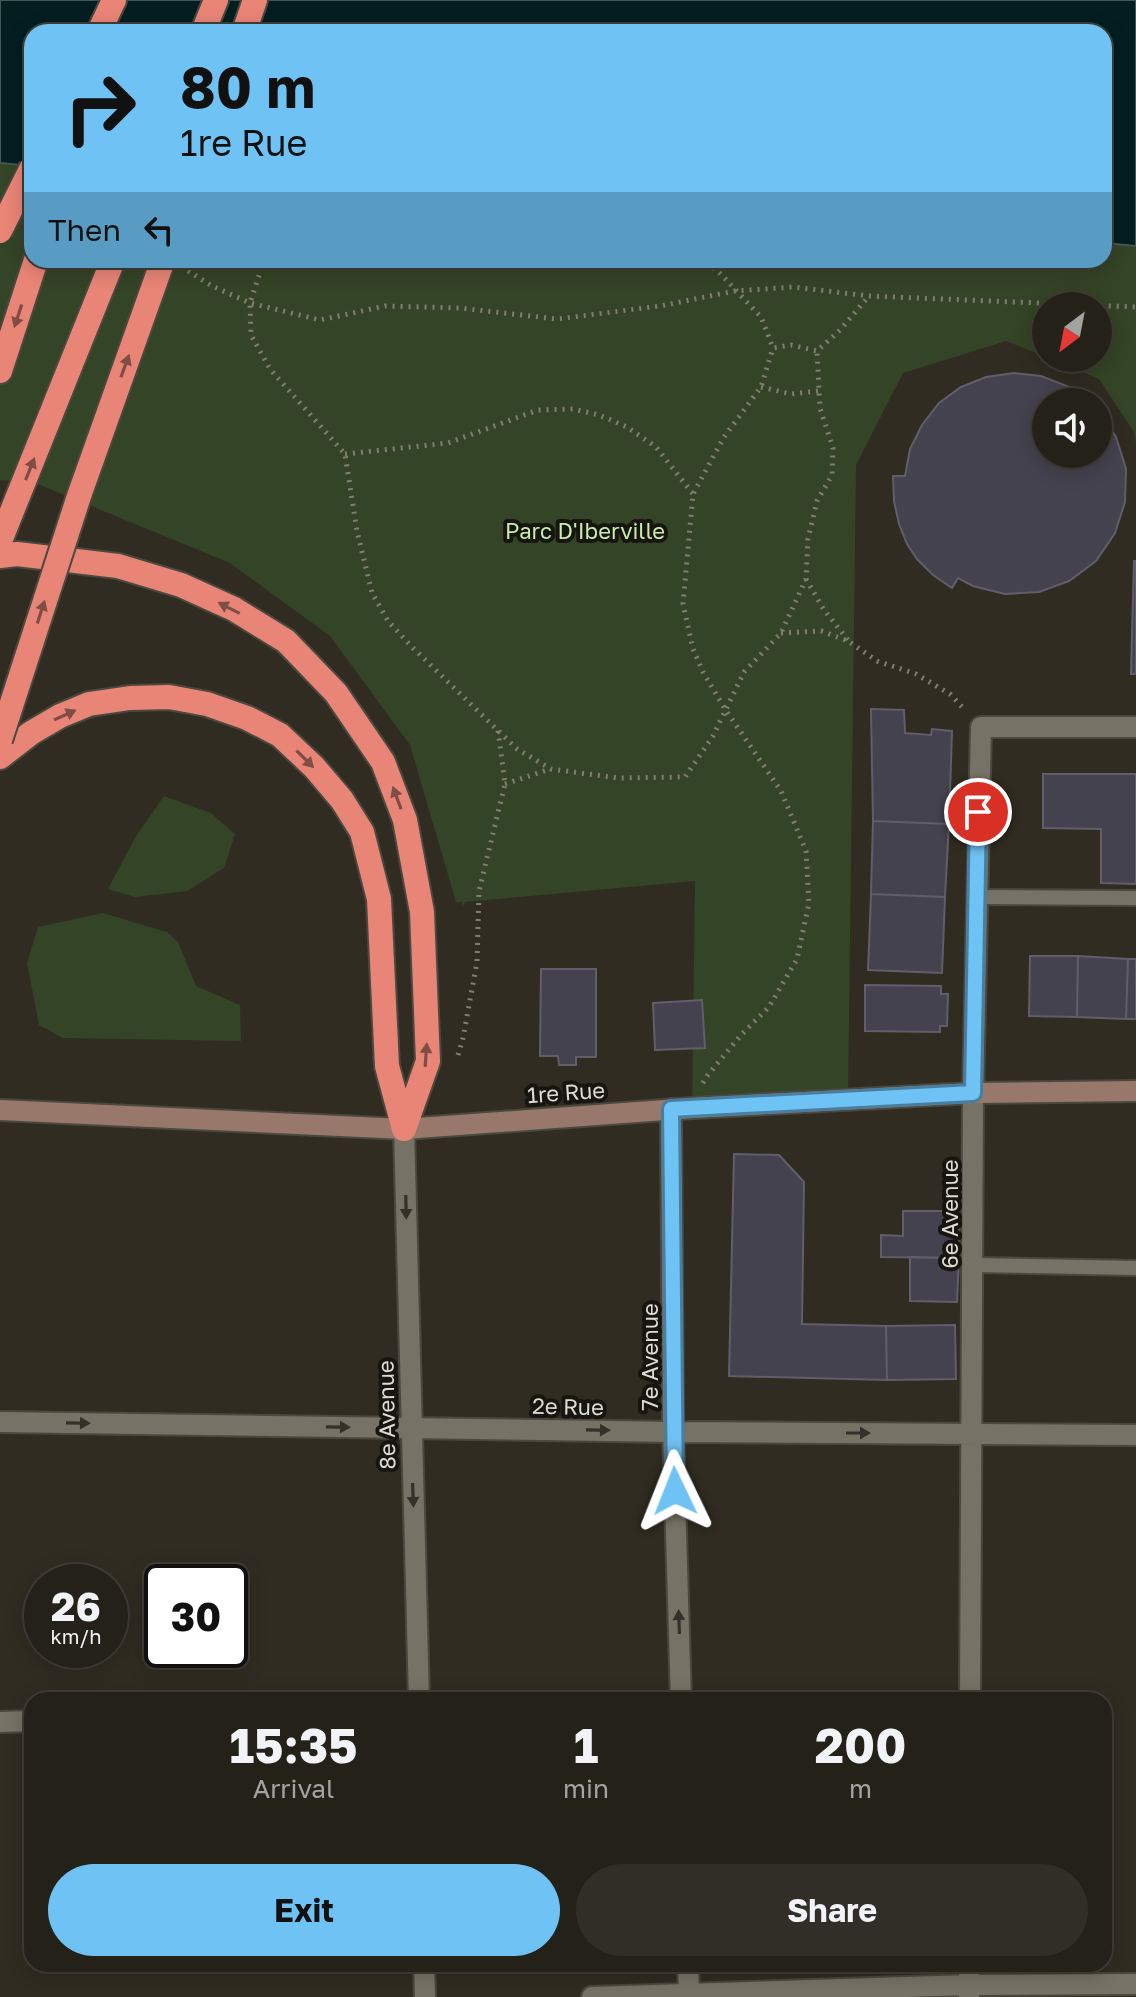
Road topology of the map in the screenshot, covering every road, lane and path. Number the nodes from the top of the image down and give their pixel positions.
1 (114, 0) edge
2 (122, 0) edge
3 (216, 0) edge
4 (255, 0) edge
5 (103, 24) edge
6 (114, 24) edge
7 (206, 24) edge
8 (247, 24) edge
9 (24, 183) edge
10 (0, 231) edge
11 (33, 268) edge
12 (110, 268) edge
13 (172, 268) edge
14 (181, 268) edge
15 (261, 268) edge
16 (714, 268) edge
17 (735, 291) junction
18 (869, 296) junction
19 (250, 303) junction
20 (1136, 307) edge
21 (773, 348) junction
22 (817, 351) junction
23 (0, 371) edge
24 (761, 387) junction
25 (818, 391) junction
26 (345, 454) junction
27 (693, 494) junction
28 (0, 541) edge
29 (0, 556) edge
30 (806, 579) junction
31 (781, 633) junction
32 (848, 641) junction
33 (725, 709) junction
34 (981, 727) junction
35 (1136, 727) edge
36 (498, 729) junction
37 (0, 740) edge
38 (0, 757) edge
39 (551, 769) junction
40 (505, 784) junction
41 (976, 897) junction
42 (1136, 898) edge
43 (455, 1063) dead end
44 (1136, 1091) edge
45 (973, 1093) junction
46 (692, 1108) junction
47 (671, 1109) junction
48 (0, 1110) edge
49 (404, 1129) junction
50 (972, 1265) junction
51 (1136, 1268) edge
52 (0, 1422) edge
53 (411, 1428) junction
54 (673, 1432) junction
55 (972, 1433) junction
56 (1136, 1435) edge
57 (419, 1692) edge
58 (681, 1692) edge
59 (970, 1692) edge
60 (24, 1721) edge
61 (0, 1722) edge
62 (424, 1972) edge
63 (688, 1972) edge
64 (969, 1982) edge
65 (1136, 1984) edge
66 (689, 1994) junction
67 (425, 1997) edge
68 (592, 1997) edge

1 - 5 highway
2 - 6 highway
3 - 7 highway
4 - 8 highway
9 - 10 highway, bridge
11 -> 23 highway
28 -> 12 highway
37 -> 13 highway, bridge
14 - 19 path
15 - 19 path
16 - 17 path
17 - 18 path
17 - 19 path
17 - 21 path
18 - 20 path
18 - 22 path
19 - 26 path
21 - 22 path
21 - 24 path
22 - 25 path
24 - 25 path
24 - 27 path
25 - 30 path
26 - 27 path
26 - 36 path
27 - 33 path
49 -> 29 highway
30 - 31 path
30 - 32 path
31 - 32 path
31 - 33 path
32 - 34 path
33 - 39 path
33 - 46 path
34 - 35 street
34 - 41 street, 6e Avenue
36 - 39 path
36 - 40 path
38 -> 49 highway
39 - 40 path
40 - 43 path
41 - 42 lane
41 - 45 street, 6e Avenue
44 - 45 street, 1re Rue
45 - 46 street, 1re Rue
45 - 50 street, 6e Avenue
46 - 47 street, 1re Rue
47 - 49 street, 1re Rue
47 - 54 street, 7e Avenue
48 - 49 street, 1re Rue
49 -> 53 street, 8e Avenue
50 - 51 lane
50 - 55 street, 6e Avenue
52 -> 53 street, 2e Rue
53 -> 54 street, 2e Rue
53 -> 57 street, 8e Avenue
54 -> 55 street, 2e Rue
58 -> 54 street, 7e Avenue
55 - 56 street, 2e Rue
55 - 59 street, 6e Avenue
60 - 61 street
62 - 67 street
63 - 66 street
64 - 65 street
64 - 66 street
66 - 68 street

